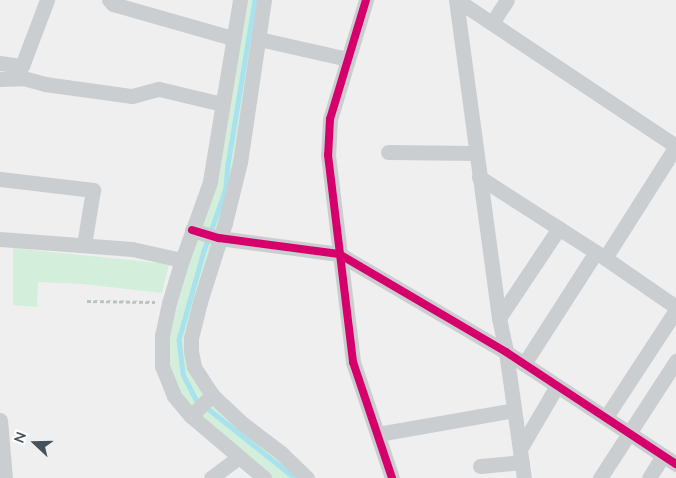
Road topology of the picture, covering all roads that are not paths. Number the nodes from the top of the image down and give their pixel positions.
1 (46, 0) edge
2 (109, 0) edge
3 (240, 0) edge
4 (264, 0) edge
5 (366, 0) edge
6 (457, 0) edge
7 (507, 0) edge
8 (492, 23) junction
9 (232, 38) junction
10 (259, 39) junction
11 (348, 59) junction
12 (0, 64) edge
13 (0, 79) edge
14 (222, 104) junction
15 (674, 141) edge
16 (388, 152) dead end
17 (476, 153) junction
18 (479, 177) junction
19 (0, 179) edge
20 (559, 228) junction
21 (192, 230) junction
22 (219, 238) junction
23 (0, 240) edge
24 (84, 245) junction
25 (339, 254) junction
26 (601, 255) junction
27 (182, 260) junction
28 (676, 309) edge
29 (499, 318) junction
30 (506, 352) junction
31 (676, 361) edge
32 (524, 364) junction
33 (557, 386) junction
34 (212, 395) junction
35 (514, 410) junction
36 (191, 416) junction
37 (606, 417) junction
38 (0, 420) edge
39 (629, 432) junction
40 (378, 434) junction
41 (521, 455) junction
42 (239, 457) junction
43 (670, 460) edge
44 (480, 466) dead end
45 (4, 478) edge
46 (211, 478) edge
47 (264, 478) edge
48 (307, 478) edge
49 (392, 478) edge
50 (524, 478) edge
51 (600, 478) edge
52 (649, 478) edge

1 - 12 street
2 - 9 street
3 - 9 street
4 - 10 street
5 - 11 street
6 - 8 street
6 - 17 street
7 - 8 street
8 - 15 street
9 - 14 street
10 - 11 street
10 - 22 street
11 - 25 street
13 - 14 street
14 - 21 street
15 - 26 street
16 - 17 street
17 - 18 street
18 - 20 street
18 - 29 street
19 - 24 street
20 - 26 street
20 - 29 street
21 - 22 street
21 - 27 street
22 - 25 street
22 - 34 street
23 - 24 street
24 - 27 street
25 - 30 street
25 - 40 street
26 - 28 street
26 - 32 street
27 - 36 street
28 - 37 street
29 - 30 street
30 - 32 street
30 - 35 street
31 - 39 street
32 - 33 street
33 - 37 street
33 - 41 street
34 - 36 street
34 - 48 street
35 - 40 street
35 - 41 street
36 - 42 street
37 - 39 street
38 - 45 street
39 - 43 street
39 - 51 street
40 - 49 street
41 - 44 street
41 - 50 street
42 - 46 street
42 - 47 street
43 - 52 street

